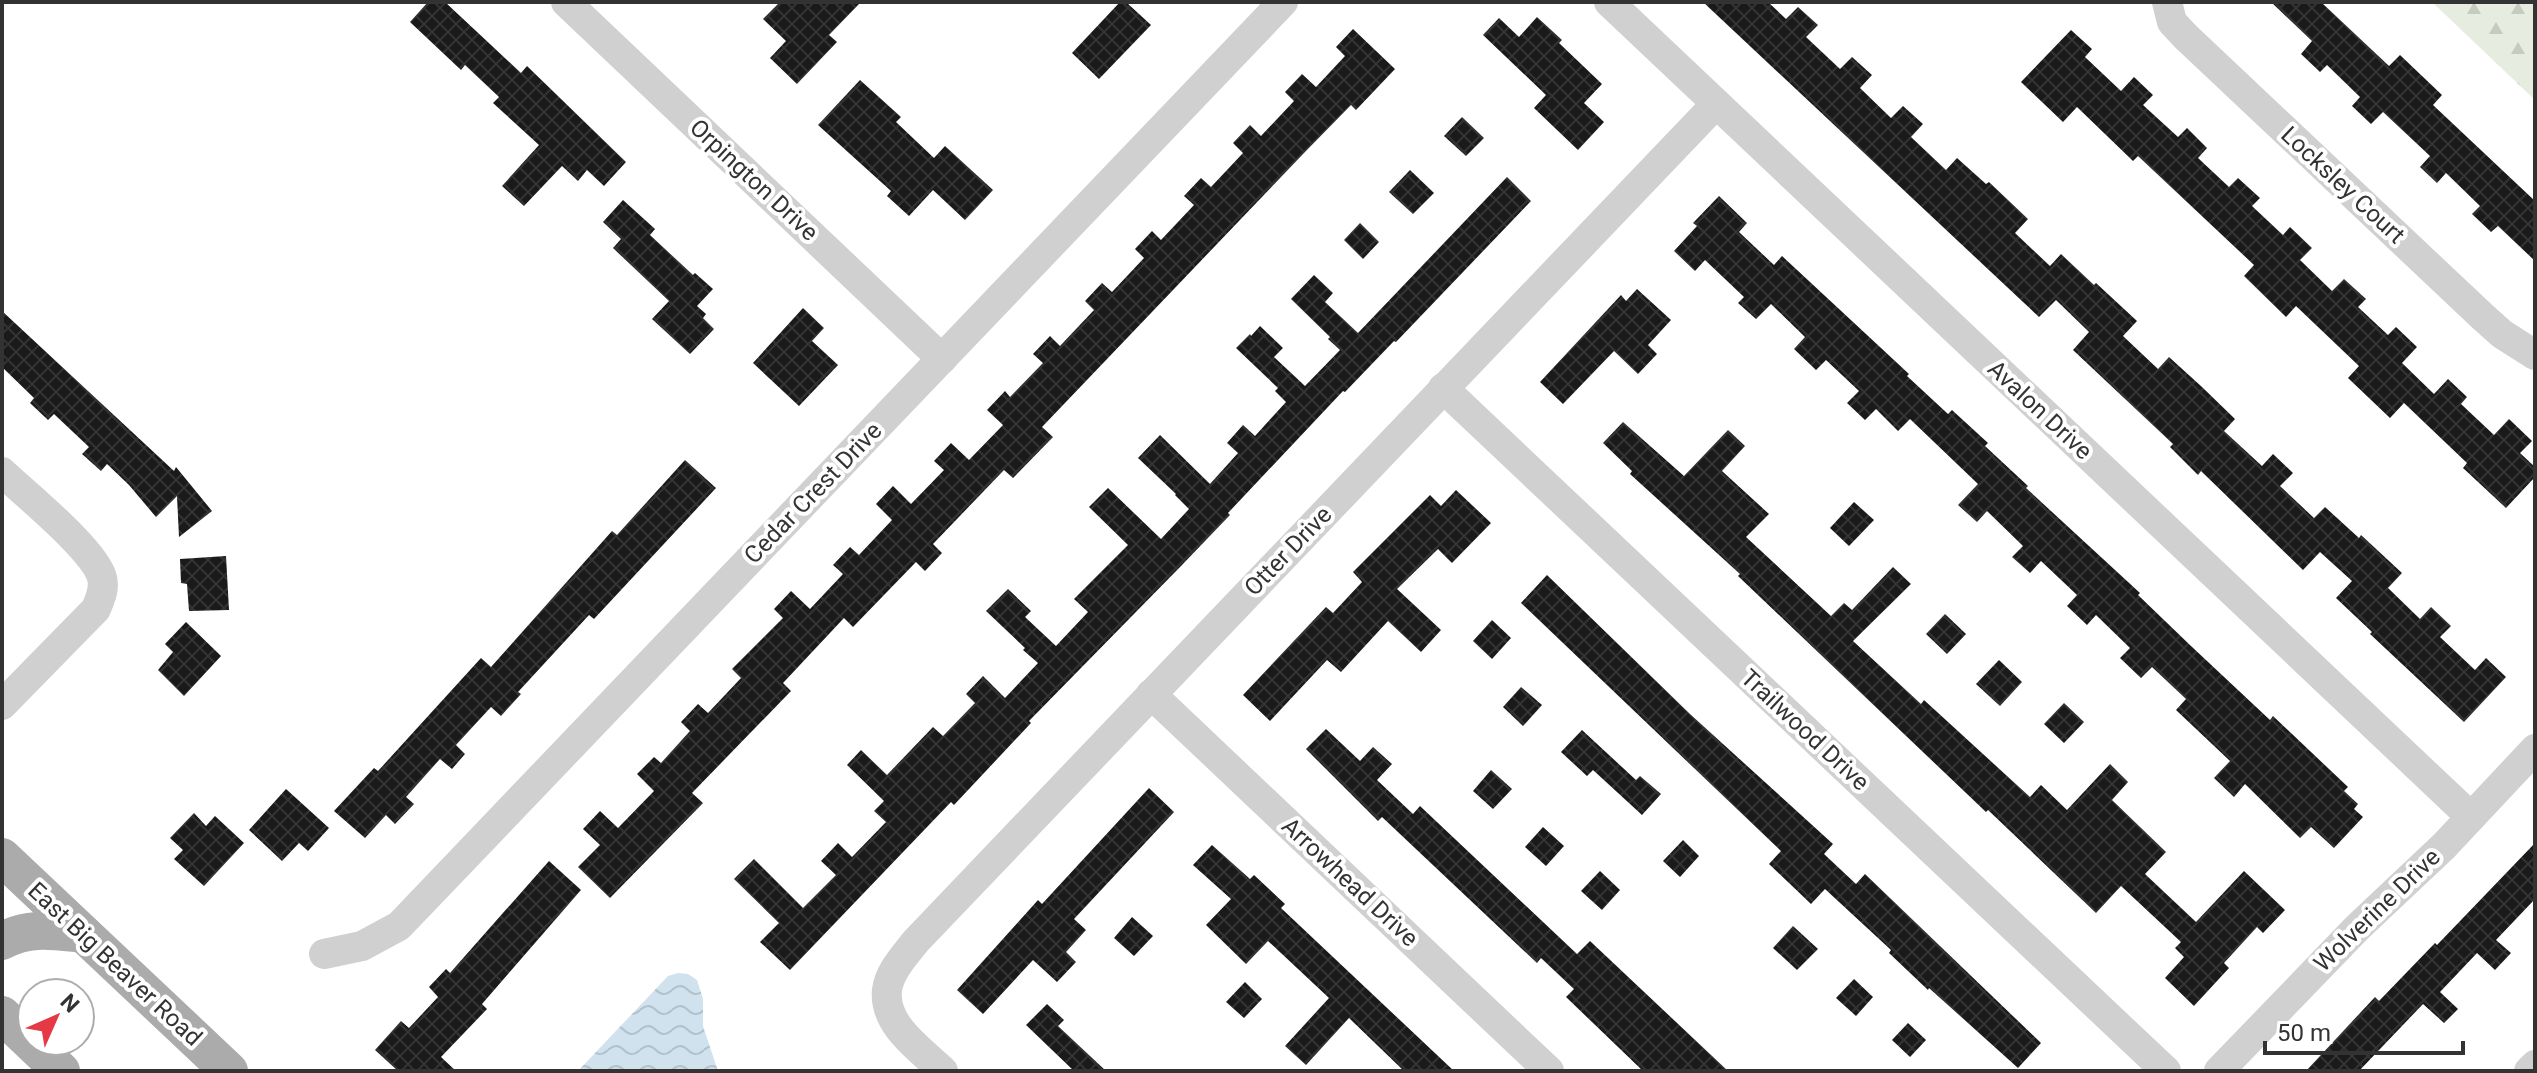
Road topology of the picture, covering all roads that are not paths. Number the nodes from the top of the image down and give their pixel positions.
1 (566, 2) edge
2 (1283, 2) edge
3 (1609, 2) edge
4 (2167, 2) edge
5 (1716, 104) junction
6 (2535, 355) edge
7 (942, 359) junction
8 (1443, 388) junction
9 (2, 472) edge
10 (1151, 694) junction
11 (2, 705) edge
12 (2535, 749) edge
13 (2471, 817) junction
14 (2, 857) edge
15 (83, 934) junction
16 (2, 941) edge
17 (324, 954) dead end
18 (8, 1027) edge
19 (2535, 1065) edge
20 (61, 1071) edge
21 (229, 1071) edge
22 (943, 1071) edge
23 (1549, 1071) edge
24 (2166, 1071) edge
25 (2219, 1071) edge
26 (2529, 1071) edge

1 - 7 street, Orpington Drive
2 - 7 street, Cedar Crest Drive
3 - 5 street, Avalon Drive
4 - 6 street, Locksley Court
5 - 8 street, Otter Drive
5 - 13 street, Avalon Drive
7 - 17 street, Cedar Crest Drive
8 - 10 street, Otter Drive
8 - 24 street, Trailwood Drive
9 - 11 street
10 - 22 street, Otter Drive
10 - 23 street, Arrowhead Drive
12 - 13 street, Wolverine Drive
13 - 25 street, Wolverine Drive
14 - 15 main road, East Big Beaver Road
15 - 16 main road
15 - 21 main road, East Big Beaver Road
18 - 20 main road
19 - 26 street

